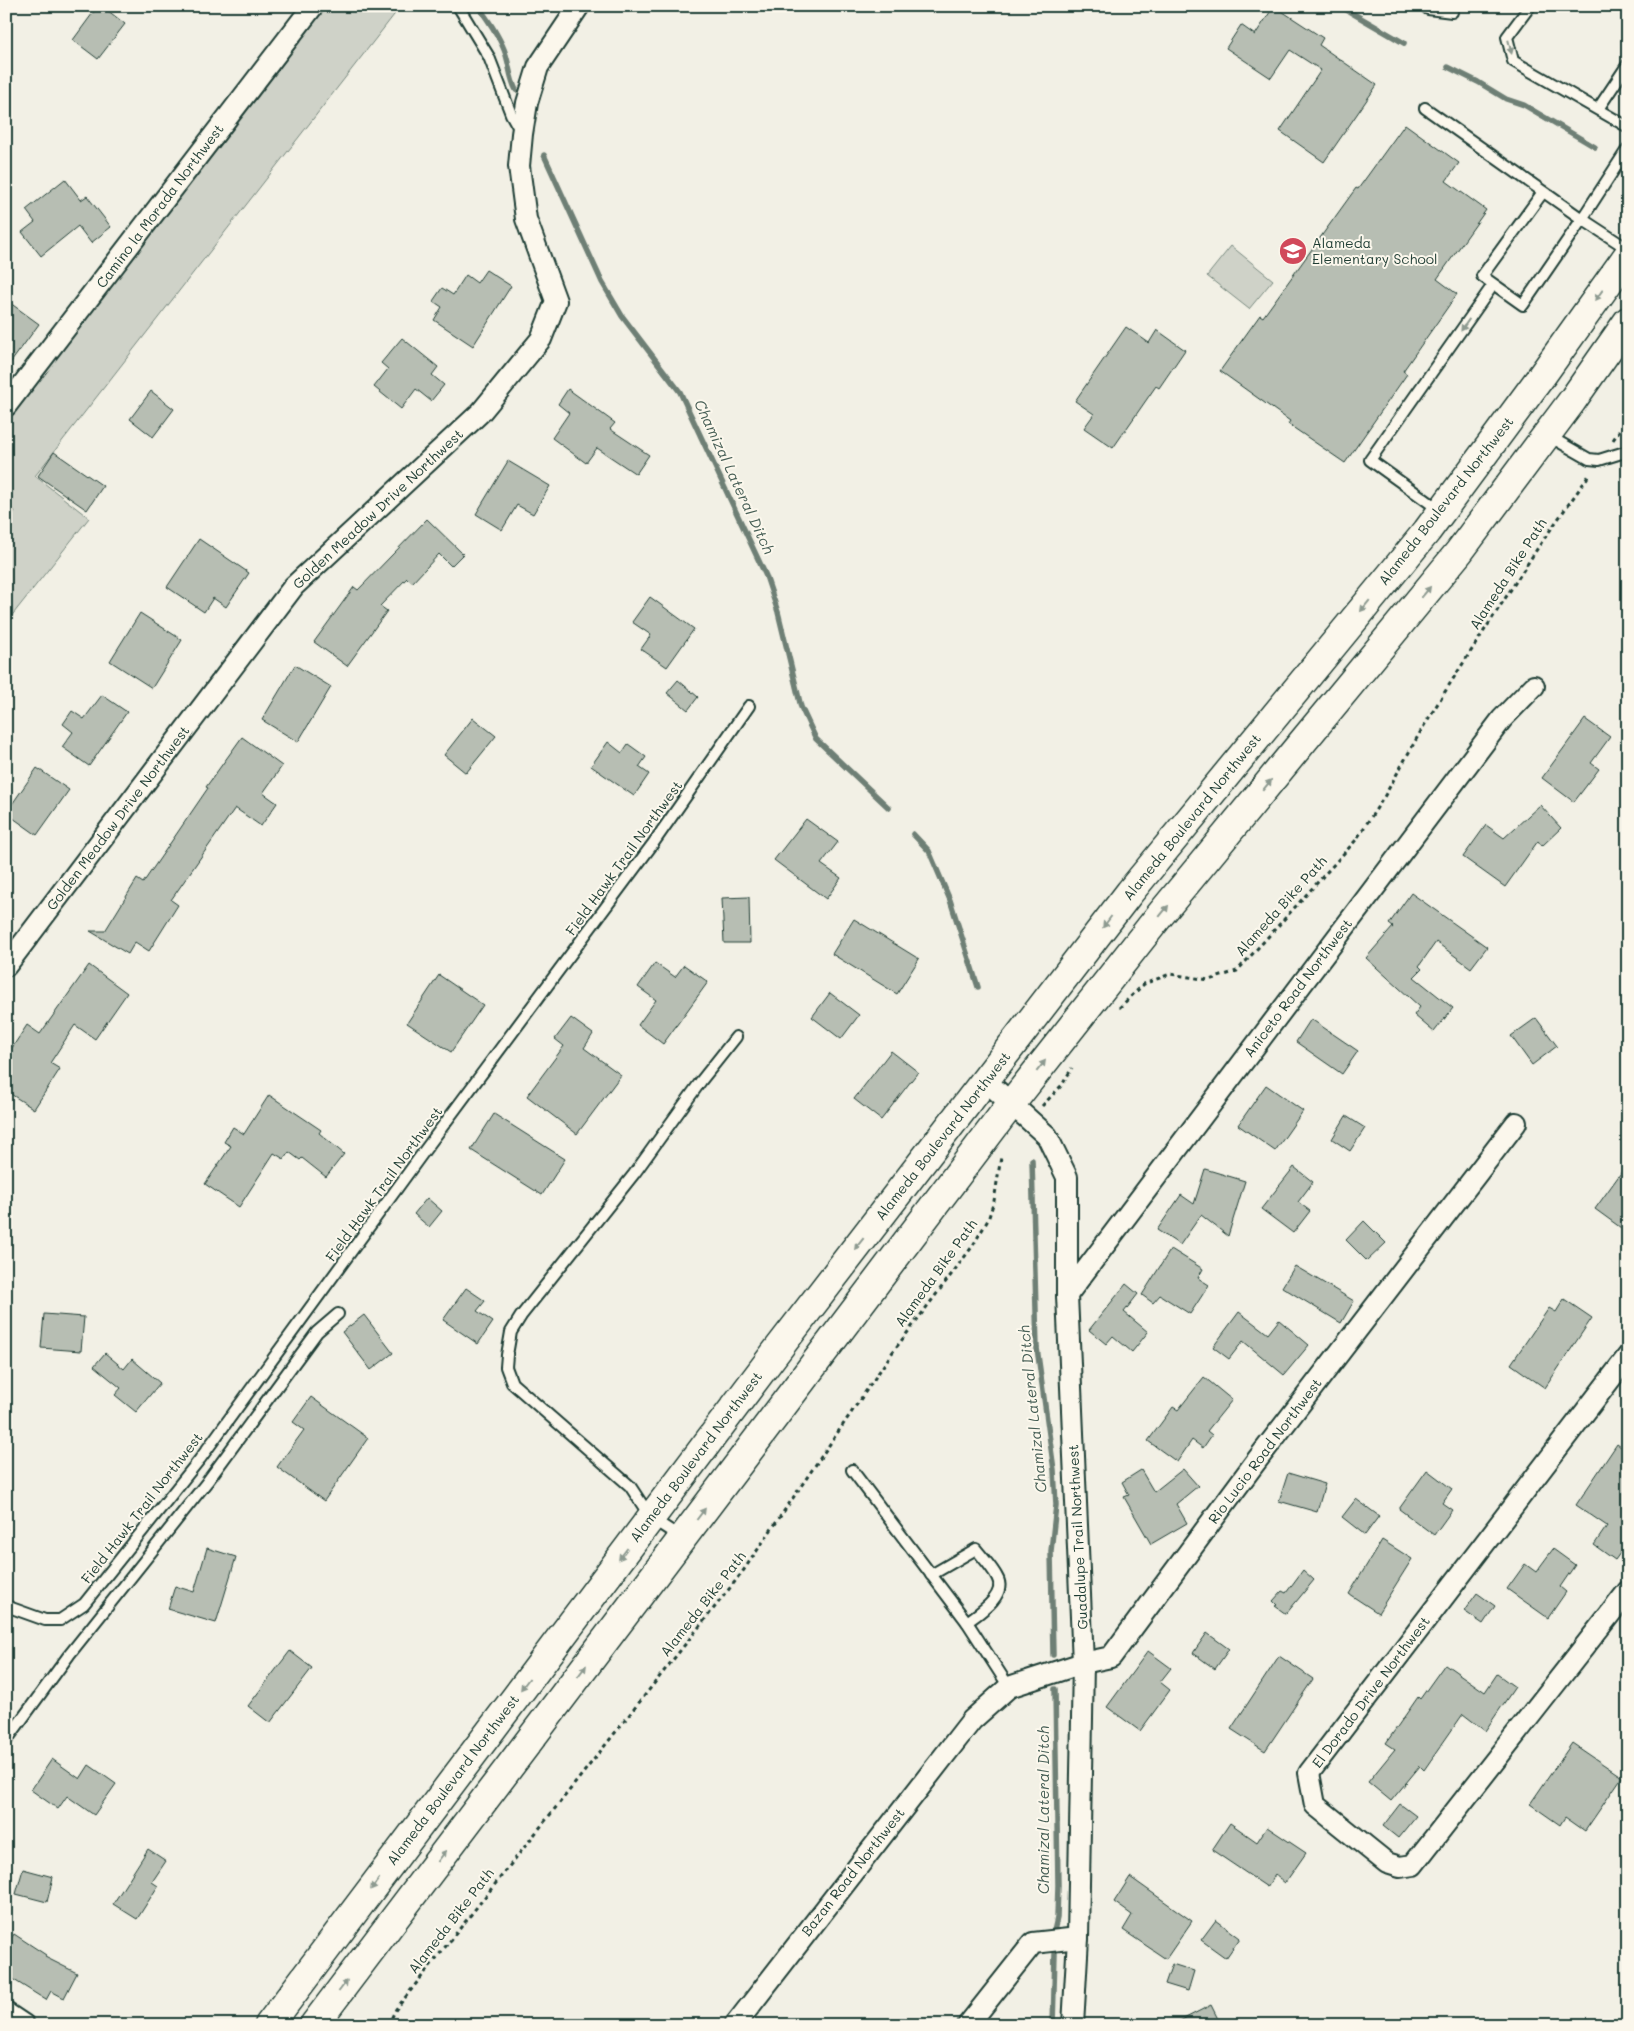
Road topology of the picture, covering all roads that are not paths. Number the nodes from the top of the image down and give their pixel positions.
1 (313, 6) edge
2 (458, 6) edge
3 (579, 6) edge
4 (1425, 6) edge
5 (1453, 6) edge
6 (1530, 6) edge
7 (1628, 64) edge
8 (1425, 108) dead end
9 (1598, 109) junction
10 (1628, 126) edge
11 (522, 134) junction
12 (1628, 148) edge
13 (1543, 192) junction
14 (1582, 219) junction
15 (1628, 249) edge
16 (1628, 255) edge
17 (1493, 285) junction
18 (1628, 321) edge
19 (6, 406) edge
20 (1547, 435) junction
21 (1628, 451) edge
22 (1441, 511) junction
23 (1534, 686) dead end
24 (749, 706) dead end
25 (6, 966) edge
26 (736, 1037) dead end
27 (986, 1081) junction
28 (1020, 1112) junction
29 (1516, 1122) dead end
30 (1067, 1295) junction
31 (338, 1314) dead end
32 (1628, 1356) edge
33 (852, 1470) dead end
34 (651, 1518) junction
35 (682, 1538) junction
36 (932, 1575) junction
37 (1628, 1591) edge
38 (6, 1606) edge
39 (967, 1622) junction
40 (1083, 1663) junction
41 (1009, 1687) junction
42 (972, 1720) joint
43 (6, 1742) edge
44 (1078, 1938) junction
45 (6, 2013) edge
46 (24, 2025) edge
47 (268, 2025) edge
48 (314, 2025) edge
49 (735, 2025) edge
50 (968, 2025) edge
51 (1072, 2025) edge

1 - 19 street, Camino la Morada Northwest
2 - 11 lane
3 - 11 street, Golden Meadow Drive Northwest
4 - 5 lane
6 -> 9 lane
7 - 9 lane
8 - 13 lane
9 - 10 lane
11 - 25 street, Golden Meadow Drive Northwest
12 - 14 lane
13 - 14 lane
13 - 17 lane
14 - 15 lane
14 - 17 lane
16 -> 22 main road, Alameda Boulevard Northwest
17 -> 22 lane
18 - 20 main road
20 - 21 lane
28 -> 20 main road
22 -> 27 main road, Alameda Boulevard Northwest
23 - 30 street, Aniceto Road Northwest
24 - 38 lane, Field Hawk Trail Northwest
26 - 34 lane
27 - 28 street, Guadalupe Trail Northwest
27 -> 34 main road, Alameda Boulevard Northwest
28 - 30 street, Guadalupe Trail Northwest
35 -> 28 main road
29 - 40 street, Rio Lucio Road Northwest
30 - 40 street, Guadalupe Trail Northwest
31 - 43 lane
32 - 37 street, El Dorado Drive Northwest
33 - 36 lane
34 - 35 lane
34 -> 47 main road, Alameda Boulevard Northwest
48 -> 35 main road
36 - 39 lane
36 - 39 lane
39 - 41 lane
40 - 41 street, Rio Lucio Road Northwest
40 - 44 street, Guadalupe Trail Northwest
41 - 42 street, Rio Lucio Road Northwest
42 - 49 street, Bazan Road Northwest
44 - 50 street
44 - 51 street, Guadalupe Trail Northwest
45 - 46 street

